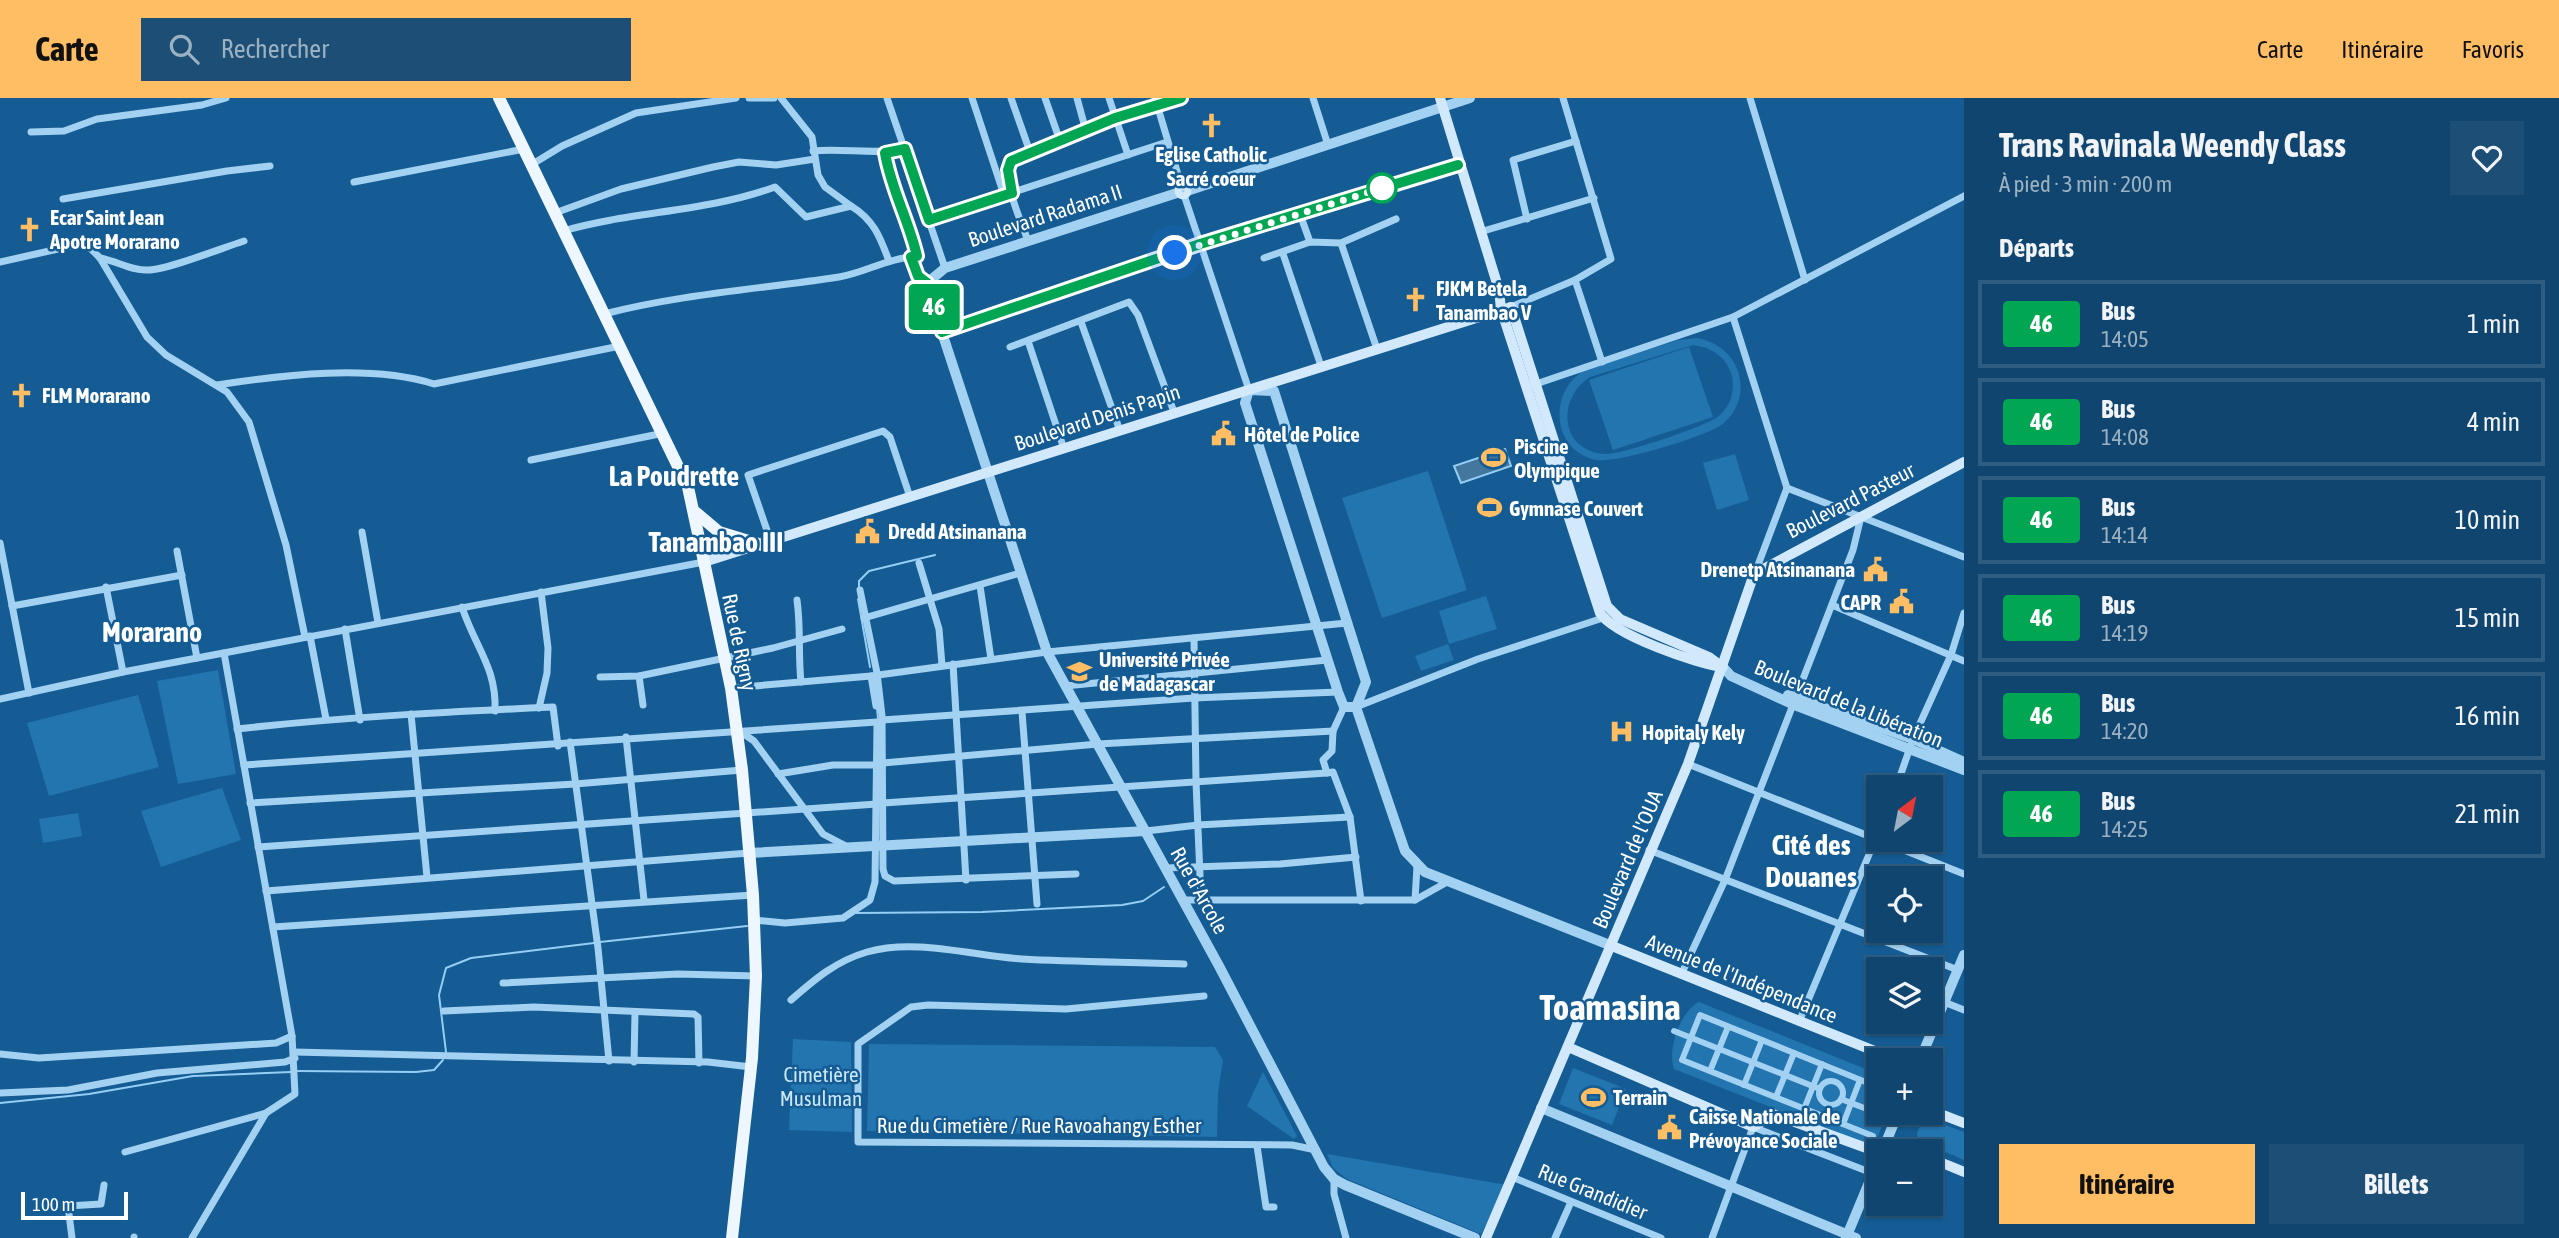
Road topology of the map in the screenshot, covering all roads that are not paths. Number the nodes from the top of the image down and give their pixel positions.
1 (226, 98) edge
2 (499, 98) edge
3 (736, 98) edge
4 (749, 98) edge
5 (774, 98) edge
6 (781, 98) edge
7 (887, 98) edge
8 (972, 98) edge
9 (1011, 98) edge
10 (1045, 98) edge
11 (1076, 98) edge
12 (1109, 98) edge
13 (1181, 98) edge
14 (1313, 98) edge
15 (1471, 98) edge
16 (1563, 98) edge
17 (1750, 98) edge
18 (1156, 101) edge
19 (1442, 102) edge
20 (1115, 118) junction
21 (1086, 131) junction
22 (31, 132) dead end
23 (1060, 141) junction
24 (1576, 141) junction
25 (1167, 142) junction
26 (1328, 145) junction
27 (523, 149) junction
28 (905, 149) junction
29 (1030, 152) junction
30 (885, 153) junction
31 (814, 155) junction
32 (1128, 155) junction
33 (531, 165) junction
34 (1458, 165) junction
35 (270, 166) dead end
36 (354, 182) dead end
37 (1183, 191) junction
38 (1008, 194) junction
39 (1964, 196) edge
40 (1594, 198) junction
41 (63, 199) dead end
42 (851, 206) junction
43 (555, 213) junction
44 (1300, 214) junction
45 (1396, 219) dead end
46 (1527, 219) junction
47 (929, 220) junction
48 (563, 231) junction
49 (1480, 232) junction
50 (244, 241) dead end
51 (1028, 241) junction
52 (1310, 242) junction
53 (1341, 243) junction
54 (1200, 244) junction
55 (1283, 254) junction
56 (911, 257) junction
57 (100, 258) junction
58 (1264, 258) dead end
59 (889, 261) junction
60 (0, 262) edge
61 (944, 268) junction
62 (1575, 280) junction
63 (1805, 281) junction
64 (927, 283) junction
65 (1506, 308) junction
66 (604, 314) junction
67 (1733, 317) junction
68 (1081, 322) junction
69 (942, 332) junction
70 (1028, 341) junction
71 (620, 346) junction
72 (1010, 347) dead end
73 (1377, 349) junction
74 (1602, 362) junction
75 (1321, 366) junction
76 (216, 385) junction
77 (1531, 386) junction
78 (1249, 390) junction
79 (1174, 412) junction
80 (1120, 431) junction
81 (664, 433) junction
82 (1064, 449) junction
83 (531, 460) dead end
84 (1964, 462) edge
85 (986, 473) junction
86 (1787, 488) junction
87 (910, 498) junction
88 (694, 511) junction
89 (1861, 516) junction
90 (362, 532) dead end
91 (0, 543) edge
92 (767, 543) junction
93 (177, 551) dead end
94 (1, 556) edge
95 (1964, 557) edge
96 (704, 562) junction
97 (919, 563) dead end
98 (1020, 573) junction
99 (1754, 574) junction
100 (182, 575) junction
101 (980, 586) junction
102 (106, 587) junction
103 (860, 590) dead end
104 (541, 592) junction
105 (797, 600) dead end
106 (930, 601) junction
107 (1832, 605) junction
108 (12, 606) junction
109 (462, 607) junction
110 (1964, 613) edge
111 (1608, 615) junction
112 (864, 618) junction
113 (378, 623) junction
114 (1347, 623) junction
115 (1317, 626) junction
116 (345, 629) junction
117 (842, 629) dead end
118 (307, 637) junction
119 (1194, 638) junction
120 (799, 640) junction
121 (1046, 652) junction
122 (224, 653) junction
123 (1951, 655) junction
124 (197, 658) junction
125 (724, 659) junction
126 (991, 659) junction
127 (1327, 660) junction
128 (1964, 661) edge
129 (953, 664) junction
130 (942, 665) junction
131 (1723, 667) junction
132 (123, 672) junction
133 (874, 674) junction
134 (1194, 675) junction
135 (639, 676) junction
136 (600, 677) dead end
137 (801, 682) junction
138 (1065, 686) junction
139 (731, 688) junction
140 (1338, 692) junction
141 (29, 693) junction
142 (1194, 698) junction
143 (0, 699) edge
144 (1794, 701) junction
145 (643, 705) dead end
146 (1344, 707) junction
147 (1356, 707) junction
148 (539, 708) junction
149 (1076, 708) junction
150 (495, 711) junction
151 (1022, 712) junction
152 (411, 714) junction
153 (958, 717) junction
154 (326, 719) junction
155 (360, 720) junction
156 (879, 721) junction
157 (237, 729) junction
158 (737, 730) junction
159 (1333, 731) junction
160 (626, 737) junction
161 (1196, 740) junction
162 (570, 742) junction
163 (1098, 744) junction
164 (1912, 744) junction
165 (558, 746) junction
166 (1024, 752) junction
167 (415, 755) junction
168 (960, 756) junction
169 (1964, 762) edge
170 (880, 764) junction
171 (1689, 764) junction
172 (244, 765) junction
173 (743, 770) junction
174 (1964, 770) edge
175 (1327, 773) junction
176 (778, 774) junction
177 (1901, 775) edge
178 (630, 779) junction
179 (1196, 782) junction
180 (575, 784) junction
181 (1121, 789) junction
182 (418, 793) junction
183 (1027, 793) junction
184 (1758, 793) junction
185 (962, 798) junction
186 (250, 803) junction
187 (880, 803) junction
188 (803, 807) junction
189 (745, 814) junction
190 (1350, 817) junction
191 (634, 818) junction
192 (580, 822) junction
193 (1198, 825) junction
194 (1146, 831) junction
195 (1866, 833) edge
196 (422, 834) junction
197 (1032, 835) junction
198 (964, 839) junction
199 (880, 844) junction
200 (846, 846) junction
201 (258, 847) junction
202 (1649, 850) junction
203 (1870, 852) edge
204 (1912, 852) edge
205 (749, 853) junction
206 (1356, 857) junction
207 (640, 860) junction
208 (586, 865) junction
209 (1200, 865) junction
210 (1417, 866) junction
211 (1165, 868) junction
212 (1076, 874) dead end
213 (1964, 874) edge
214 (1036, 876) junction
215 (426, 877) junction
216 (966, 880) junction
217 (1449, 880) junction
218 (1725, 880) junction
219 (266, 891) junction
220 (753, 894) junction
221 (1201, 899) junction
222 (644, 900) junction
223 (1182, 900) junction
224 (1415, 900) junction
225 (1361, 901) junction
226 (592, 904) junction
227 (1037, 904) dead end
228 (754, 920) junction
229 (1839, 925) junction
230 (273, 927) junction
231 (1612, 946) junction
232 (1964, 955) edge
233 (1184, 964) dead end
234 (1958, 970) junction
235 (1681, 975) junction
236 (756, 976) junction
237 (601, 978) junction
238 (503, 983) dead end
239 (1204, 996) dead end
240 (791, 1000) dead end
241 (1944, 1002) junction
242 (1964, 1010) edge
243 (444, 1011) dead end
244 (604, 1012) junction
245 (635, 1013) junction
246 (1800, 1022) junction
247 (1728, 1027) junction
248 (1674, 1031) dead end
249 (292, 1036) junction
250 (1691, 1038) junction
251 (1762, 1040) junction
252 (1568, 1047) junction
253 (1867, 1048) edge
254 (1925, 1048) edge
255 (1719, 1049) junction
256 (1794, 1053) junction
257 (0, 1054) edge
258 (294, 1057) junction
259 (609, 1061) junction
260 (634, 1062) junction
261 (1753, 1062) junction
262 (699, 1063) junction
263 (1822, 1064) junction
264 (751, 1067) junction
265 (1710, 1071) junction
266 (1785, 1075) junction
267 (1860, 1080) junction
268 (1866, 1082) edge
269 (1744, 1085) junction
270 (1816, 1088) junction
271 (0, 1093) edge
272 (1776, 1097) junction
273 (1841, 1099) junction
274 (1851, 1103) junction
275 (1541, 1108) junction
276 (1866, 1108) edge
277 (1804, 1109) junction
278 (265, 1113) junction
279 (1943, 1115) edge
280 (1964, 1123) edge
281 (1843, 1124) junction
282 (1753, 1127) junction
283 (1873, 1136) dead end
284 (1257, 1146) junction
285 (1866, 1148) edge
286 (1317, 1150) junction
287 (125, 1152) dead end
288 (1943, 1163) edge
289 (1866, 1171) edge
290 (1964, 1172) edge
291 (1512, 1177) junction
292 (1334, 1179) junction
293 (1731, 1184) junction
294 (104, 1185) dead end
295 (1866, 1190) edge
296 (1571, 1202) junction
297 (1274, 1207) dead end
298 (1850, 1237) edge
299 (72, 1238) edge
300 (192, 1238) edge
301 (732, 1238) edge
302 (1346, 1238) edge
303 (1475, 1238) edge
304 (1486, 1238) edge
305 (1555, 1238) edge
306 (1661, 1238) edge
307 (1712, 1238) edge

1 - 22 street
2 - 27 main road, Rue de Rigny
3 - 33 street
4 - 5 street
6 - 31 street
7 - 28 street
8 - 38 street
9 - 29 street
10 - 23 street
11 - 21 street
12 - 20 street
13 - 18 street
14 - 26 street
15 - 19 street, Boulevard Radama II
16 - 24 street
17 - 63 street
18 - 20 street
18 - 25 street
19 - 26 street, Boulevard Radama II
19 - 34 main road
20 - 21 street
20 - 32 street
21 - 23 street
23 - 29 street
24 - 40 street
24 - 46 street
25 - 32 street
25 - 37 street
26 - 37 street, Boulevard Radama II
27 - 33 main road, Rue de Rigny
27 - 36 street
28 - 30 street
28 - 47 street
29 - 38 street
30 - 31 street
30 - 56 street
31 - 42 street
31 - 43 street
32 - 38 street
33 - 43 main road, Rue de Rigny
34 - 44 street
34 - 49 main road
35 - 41 street
37 - 51 street, Boulevard Radama II
37 - 54 street
38 - 47 street
38 - 51 street
39 - 63 street
40 - 46 street
40 - 62 street
42 - 48 street
42 - 59 street
43 - 48 main road, Rue de Rigny
44 - 52 street
44 - 54 street
45 - 53 street
46 - 49 street
47 - 61 street
48 - 66 main road, Rue de Rigny
49 - 65 main road
50 - 57 street
51 - 61 street, Boulevard Radama II
52 - 53 street
52 - 55 street
53 - 73 street
54 - 69 street
54 - 78 street
55 - 58 street
55 - 75 street
56 - 59 street
56 - 64 street
57 - 60 street
57 - 76 street
59 - 66 street
61 - 64 street, Boulevard Radama II
62 - 65 street
62 - 74 street
63 - 67 street
64 - 69 street, Rue d'Arcole
65 - 73 main road, Boulevard Denis Papin
65 - 77 main road
66 - 71 main road, Rue de Rigny
67 - 74 street
67 - 86 street
68 - 70 street
68 - 79 street
68 - 80 street
69 - 85 street, Rue d'Arcole
70 - 72 street
70 - 82 street
71 - 76 street
71 - 81 main road, Rue de Rigny
73 - 75 main road, Boulevard Denis Papin
74 - 77 street
75 - 78 main road, Boulevard Denis Papin
76 - 118 street
77 - 111 main road
78 - 79 main road, Boulevard Denis Papin
78 - 114 street
78 - 115 street
79 - 80 main road, Boulevard Denis Papin
80 - 82 main road, Boulevard Denis Papin
81 - 83 street
81 - 88 main road, Rue de Rigny
82 - 85 main road, Boulevard Denis Papin
84 - 89 main road, Boulevard Pasteur
85 - 87 main road, Boulevard Denis Papin
85 - 98 street, Rue d'Arcole
86 - 89 street
86 - 99 street, Boulevard de l'OUA
87 - 92 main road, Boulevard Denis Papin
87 - 92 street
88 - 92 main road
88 - 96 main road, Rue de Rigny
89 - 95 street
89 - 99 main road, Boulevard Pasteur
89 - 107 street
90 - 113 street
91 - 94 street
92 - 96 main road, Boulevard Denis Papin
93 - 100 street
94 - 108 street
96 - 104 street
96 - 125 main road, Rue de Rigny
97 - 106 street
98 - 101 street
98 - 121 street, Rue d'Arcole
99 - 131 main road, Boulevard de l'OUA
100 - 102 street
100 - 124 street
101 - 106 street
101 - 126 street
102 - 108 street
102 - 132 street
103 - 112 street
104 - 109 street
104 - 148 street
105 - 120 street
106 - 112 street
106 - 130 street
107 - 123 street
107 - 144 street
108 - 141 street
109 - 113 street
109 - 150 street
110 - 123 street
111 - 131 main road, Boulevard de la Libération
111 - 147 street
112 - 133 street
113 - 116 street
114 - 115 street
114 - 147 street
115 - 119 street
115 - 127 street
116 - 118 street
116 - 155 street
117 - 120 street
118 - 122 street
118 - 154 street
119 - 121 street
119 - 134 street
120 - 125 street
120 - 137 street
121 - 126 street
121 - 138 street, Rue d'Arcole
122 - 124 street
122 - 157 street
123 - 128 street
123 - 164 street
124 - 132 street
125 - 135 street
125 - 139 main road, Rue de Rigny
126 - 129 street
127 - 134 street
127 - 140 street
129 - 130 street
129 - 153 street
130 - 133 street
131 - 144 street, Boulevard de la Libération
131 - 171 main road, Boulevard de l'OUA
132 - 141 street
133 - 137 street
133 - 156 street
134 - 138 street
134 - 142 street
135 - 136 street
135 - 145 street
137 - 139 street
138 - 149 street, Rue d'Arcole
139 - 158 main road, Rue de Rigny
140 - 142 street
140 - 146 street
141 - 143 street
142 - 149 street
142 - 161 street
144 - 164 street, Boulevard de la Libération
144 - 184 street
146 - 147 street
146 - 159 street
147 - 210 street
148 - 150 street
148 - 165 street
149 - 151 street
149 - 163 street, Rue d'Arcole
150 - 152 street
151 - 153 street
151 - 166 street
152 - 155 street
152 - 167 street
153 - 156 street
153 - 168 street
154 - 155 street
154 - 157 street
156 - 158 street
156 - 170 street
157 - 172 street
158 - 160 street
158 - 173 main road, Rue de Rigny
158 - 176 street
159 - 161 street
159 - 175 street
160 - 162 street
160 - 178 street
161 - 163 street
161 - 179 street
162 - 165 street
162 - 180 street
163 - 166 street
163 - 181 street, Rue d'Arcole
164 - 169 street, Boulevard de la Libération
164 - 174 street, Boulevard de la Libération
164 - 177 street
165 - 167 street
166 - 168 street
166 - 183 street
167 - 172 street
167 - 182 street
168 - 170 street
168 - 185 street
170 - 176 street
170 - 187 street
171 - 184 street
171 - 202 main road, Boulevard de l'OUA
172 - 186 street
173 - 178 street
173 - 189 main road, Rue de Rigny
175 - 179 street
175 - 190 street
176 - 188 street
178 - 180 street
178 - 191 street
179 - 181 street
179 - 193 street
180 - 182 street
180 - 192 street
181 - 183 street
181 - 194 street, Rue d'Arcole
182 - 186 street
182 - 196 street
183 - 185 street
183 - 197 street
184 - 195 street
184 - 218 street
185 - 187 street
185 - 198 street
186 - 201 street
187 - 188 street
187 - 199 street
188 - 189 street
188 - 200 street
189 - 191 street
189 - 205 main road, Rue de Rigny
190 - 193 street
190 - 206 street
191 - 192 street
191 - 207 street
192 - 196 street
192 - 208 street
193 - 194 street
193 - 209 street
194 - 197 street
194 - 211 street, Rue d'Arcole
196 - 201 street
196 - 215 street
197 - 198 street
197 - 214 street
198 - 199 street
198 - 216 street
199 - 200 street
199 - 216 street
199 - 228 street
200 - 205 street
201 - 219 street
202 - 218 street
202 - 231 main road, Boulevard de l'OUA
203 - 229 street
204 - 213 street
205 - 207 street
205 - 220 main road, Rue de Rigny
206 - 209 street
206 - 225 street
207 - 208 street
207 - 222 street
208 - 215 street
208 - 226 street
209 - 211 street
209 - 221 street
210 - 217 street
210 - 224 street
211 - 223 street, Rue d'Arcole
212 - 214 street
214 - 216 street
214 - 227 street
215 - 219 street
217 - 224 street
217 - 231 street
218 - 229 street
218 - 235 street
219 - 230 street
220 - 222 street
220 - 228 main road, Rue de Rigny
221 - 223 street
221 - 225 street
222 - 226 street
223 - 286 street, Rue d'Arcole
224 - 225 street
226 - 230 street
226 - 237 street
228 - 236 main road, Rue de Rigny
229 - 234 street
229 - 246 street
230 - 249 street
231 - 235 main road, Avenue de l'Indépendance
231 - 252 main road, Boulevard de l'OUA
232 - 234 street
233 - 240 street
234 - 241 street
235 - 246 main road, Avenue de l'Indépendance
236 - 237 street
236 - 264 main road, Rue de Rigny
237 - 238 street
237 - 244 street
239 - 284 street, Rue du Cimetière / Rue Ravoahangy Esther
241 - 242 street
241 - 254 street
243 - 244 street
244 - 245 street
244 - 259 street
245 - 260 street
245 - 262 street
246 - 253 main road, Avenue de l'Indépendance
247 - 250 street
247 - 251 street
247 - 255 street
248 - 250 street
249 - 257 street
249 - 258 street
250 - 255 street
250 - 265 street
251 - 256 street
251 - 261 street
252 - 275 main road, Boulevard de l'OUA
252 - 282 main road
255 - 261 street
255 - 265 street
256 - 263 street
256 - 266 street
258 - 259 street
258 - 271 street
258 - 278 street
259 - 260 street
260 - 262 street
261 - 266 street
261 - 269 street
262 - 264 street
263 - 267 street
263 - 270 street
264 - 301 main road, Rue de Rigny
265 - 269 street
266 - 270 street
266 - 272 street
267 - 268 street
267 - 274 street
269 - 272 street
270 - 273 street
270 - 273 street
270 - 277 street
272 - 277 street
273 - 274 street
274 - 276 street
274 - 281 street
275 - 291 main road, Boulevard de l'OUA
275 - 293 street
277 - 281 street
278 - 287 street
278 - 300 street
279 - 280 main road
281 - 283 street
282 - 285 main road
282 - 289 street
282 - 293 street
284 - 286 street, Rue du Cimetière / Rue Ravoahangy Esther
284 - 297 street
286 - 292 street, Rue d'Arcole
288 - 290 main road
291 - 296 street, Rue Grandidier
291 - 304 main road, Boulevard de l'OUA
292 - 302 street
292 - 303 street
293 - 298 street
293 - 307 street
294 - 299 street
295 - 298 street
296 - 305 street
296 - 306 street, Rue Grandidier

